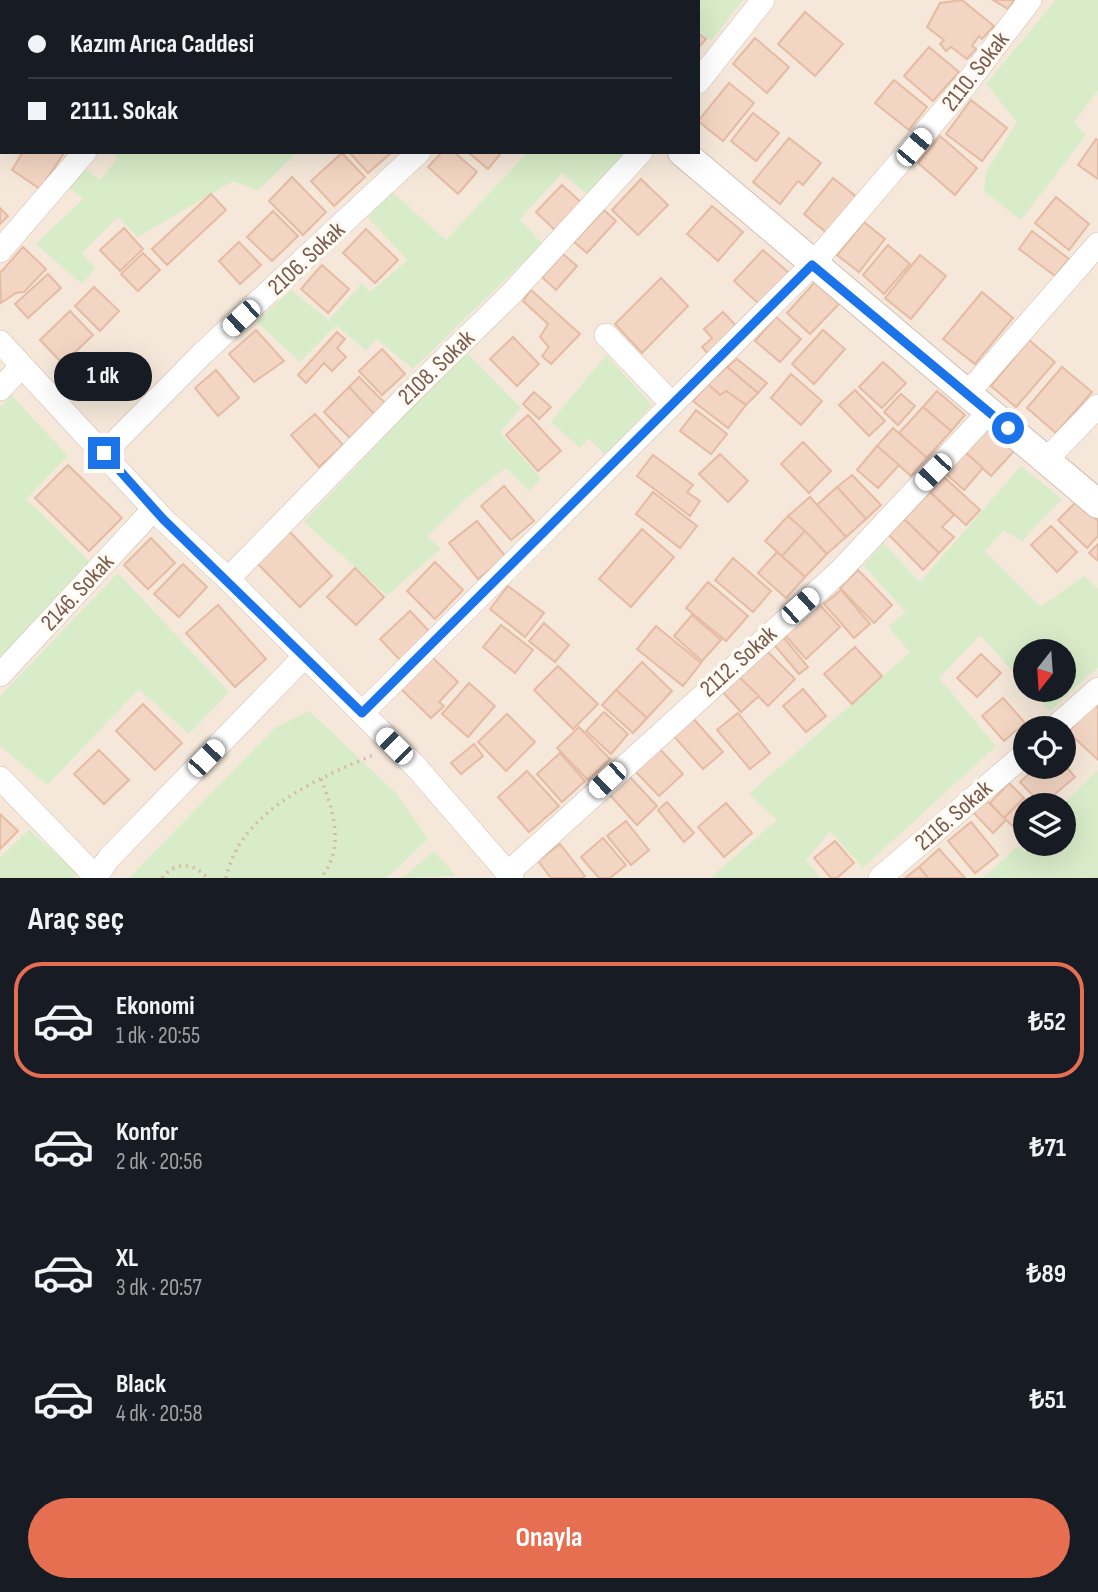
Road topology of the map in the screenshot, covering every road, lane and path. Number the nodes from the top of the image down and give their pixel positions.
1 (763, 0) edge
2 (1030, 0) edge
3 (700, 79) edge
4 (83, 154) edge
5 (417, 154) edge
6 (639, 154) edge
7 (684, 154) edge
8 (1098, 244) edge
9 (0, 251) edge
10 (812, 265) junction
11 (606, 335) dead end
12 (0, 342) edge
13 (21, 367) junction
14 (0, 389) edge
15 (967, 394) junction
16 (672, 404) junction
17 (1098, 406) edge
18 (989, 412) junction
19 (104, 453) junction
20 (1046, 460) junction
21 (1098, 504) edge
22 (154, 509) junction
23 (228, 579) junction
24 (304, 657) junction
25 (0, 675) edge
26 (1098, 689) edge
27 (362, 713) junction
28 (1068, 716) edge
29 (394, 746) junction
30 (1013, 764) edge
31 (0, 778) edge
32 (321, 779) junction
33 (510, 875) edge
34 (96, 878) edge
35 (162, 878) edge
36 (208, 878) edge
37 (226, 878) edge
38 (321, 878) edge
39 (880, 878) edge

1 - 3 street
2 - 10 street, 2110. Sokak
4 - 9 street
5 - 19 street, 2106. Sokak
6 - 23 street, 2108. Sokak
7 - 10 street
8 - 15 street
10 - 15 street
10 - 16 street, 2110. Sokak
11 - 16 street
12 - 13 street
13 - 14 street
13 - 19 street
15 - 18 street
16 - 27 street, 2110. Sokak
17 - 20 street
18 - 20 street
18 - 33 street, 2112. Sokak
19 - 22 street
20 - 21 street
22 - 23 street
22 - 25 street, 2146. Sokak
23 - 24 street
24 - 27 street
24 - 34 street
26 - 28 street
27 - 29 street
29 - 32 path
29 - 33 street
30 - 39 street, 2116. Sokak
31 - 34 street
32 - 37 path
32 - 38 path
35 - 36 path

